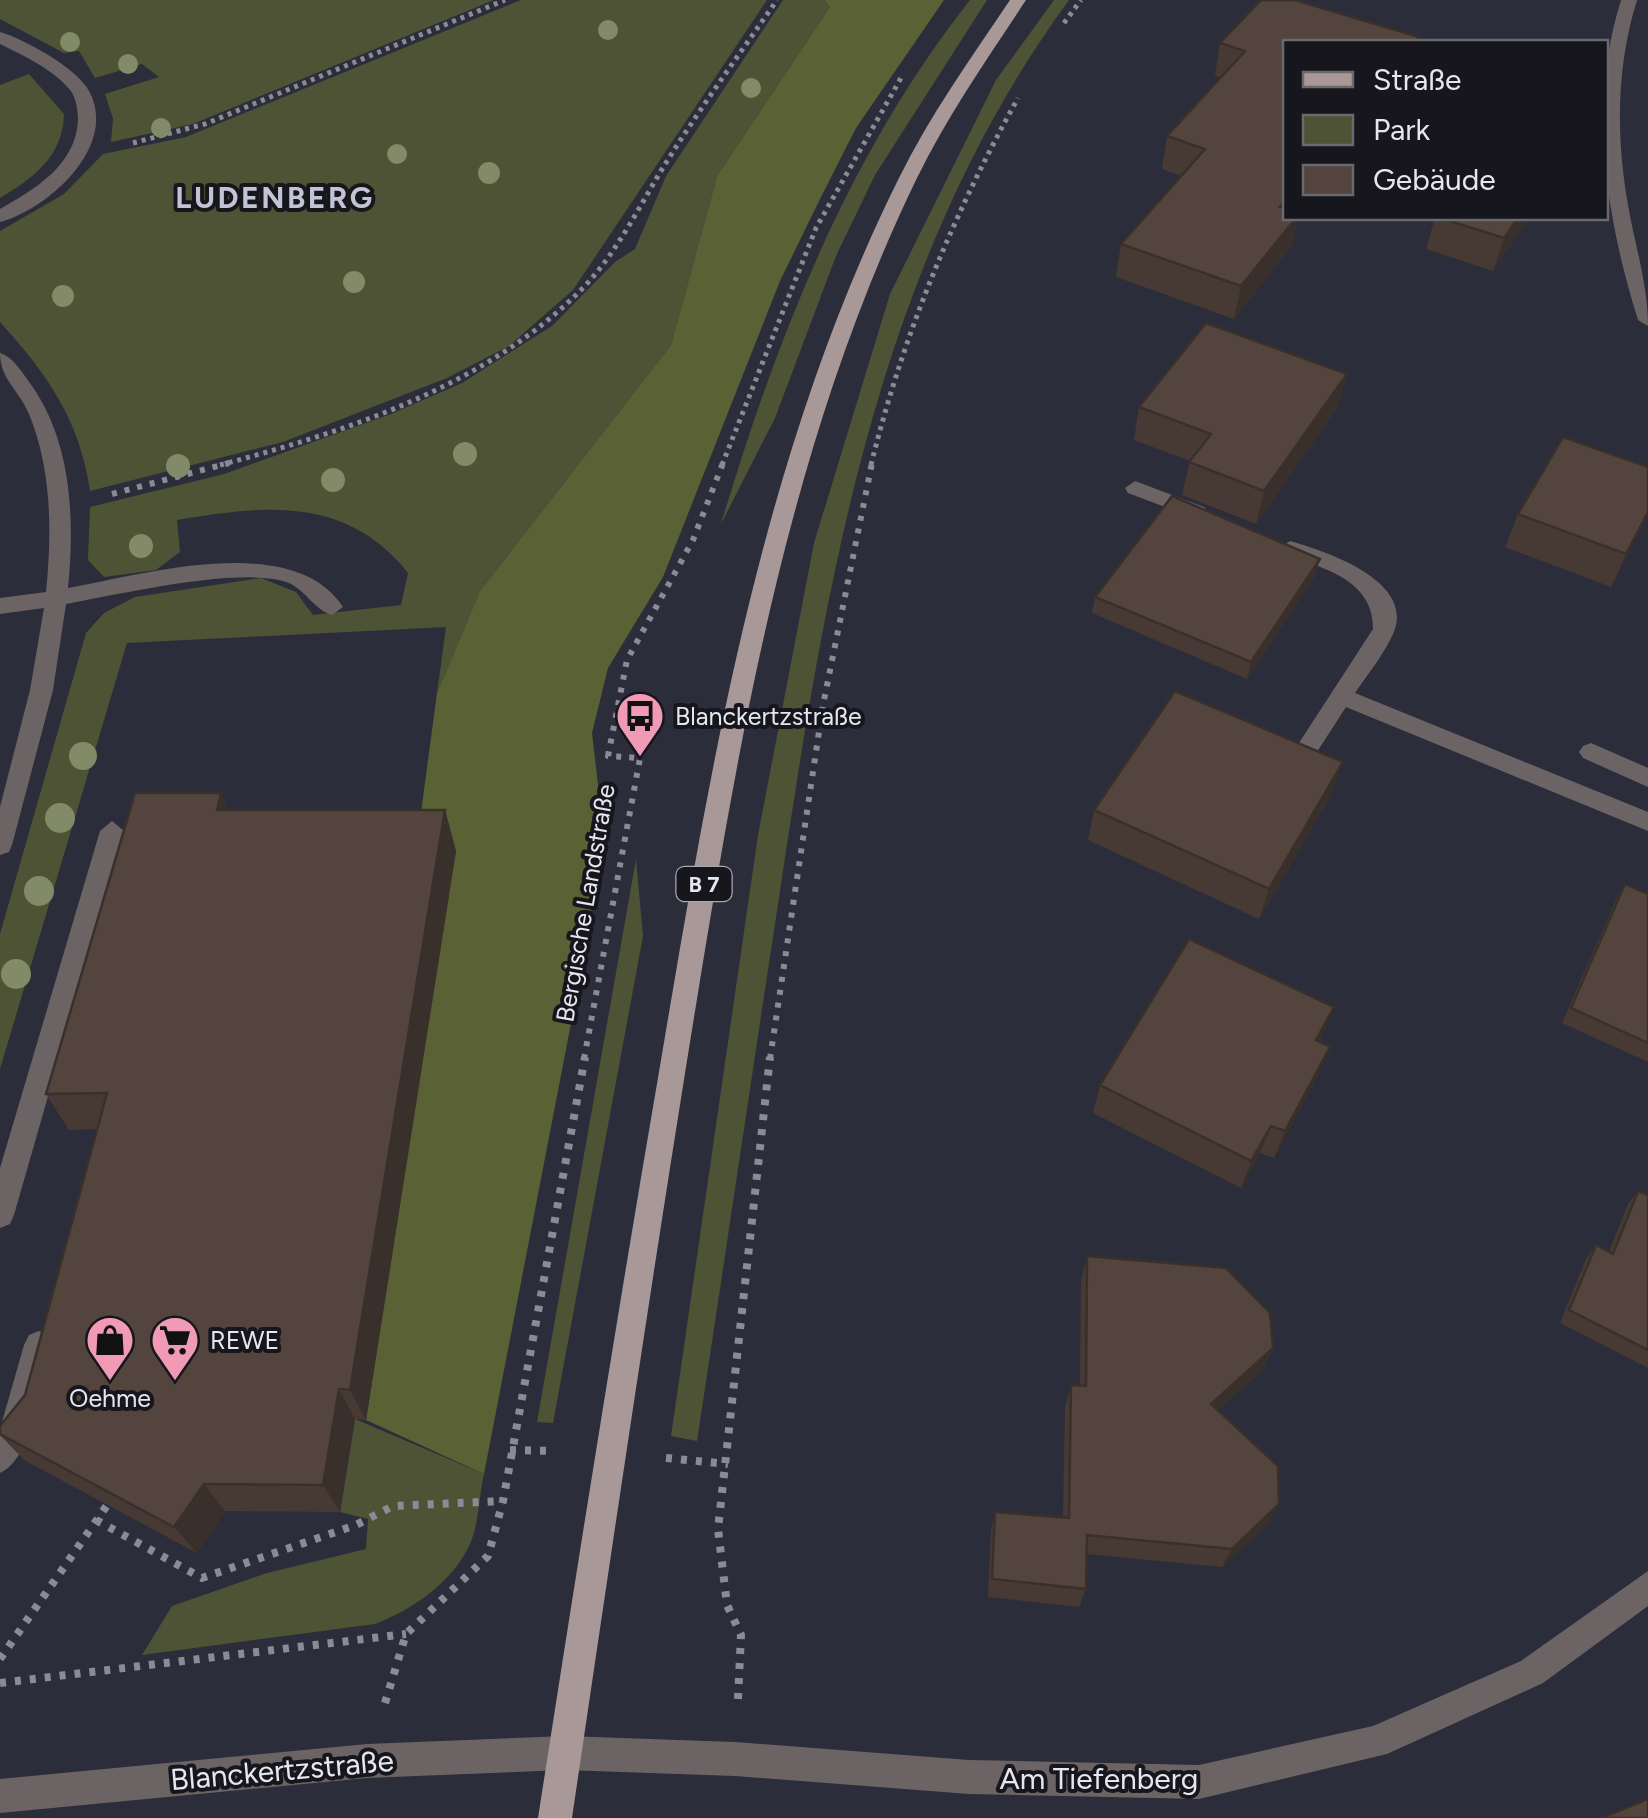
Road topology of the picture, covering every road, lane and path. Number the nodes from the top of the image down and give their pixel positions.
1 (506, 0) edge
2 (777, 0) edge
3 (1018, 0) edge
4 (1081, 0) edge
5 (1629, 0) edge
6 (0, 38) edge
7 (1056, 38) dead end
8 (906, 71) dead end
9 (1028, 82) dead end
10 (82, 148) junction
11 (0, 217) edge
12 (1648, 320) edge
13 (0, 360) edge
14 (1136, 488) dead end
15 (60, 506) junction
16 (1223, 522) edge
17 (1275, 542) edge
18 (54, 601) junction
19 (0, 606) edge
20 (332, 607) dead end
21 (1341, 696) junction
22 (1305, 752) edge
23 (1591, 752) dead end
24 (1648, 778) edge
25 (1648, 822) edge
26 (112, 832) dead end
27 (0, 845) edge
28 (0, 1215) edge
29 (48, 1314) edge
30 (0, 1458) edge
31 (116, 1492) edge
32 (503, 1501) junction
33 (96, 1520) junction
34 (1643, 1602) edge
35 (406, 1634) junction
36 (0, 1659) edge
37 (0, 1682) edge
38 (565, 1753) junction
39 (735, 1759) junction
40 (367, 1761) junction
41 (0, 1796) edge
42 (555, 1818) edge

1 - 10 path
2 - 15 path
3 - 38 main road, B 7
4 - 7 path
5 - 12 street
6 - 10 street
8 - 32 path, Bergische Landstraße
9 - 39 path
10 - 11 street
13 - 15 street
14 - 16 street
15 - 18 street
17 - 21 street
18 - 19 street
18 - 20 street
18 - 27 street
21 - 22 street
21 - 25 street
23 - 24 street
26 - 28 street
29 - 30 street
31 - 33 path
32 - 33 path
32 - 35 path, Bergische Landstraße
33 - 36 path
34 - 39 street, Am Tiefenberg
35 - 37 path
35 - 40 path, Bergische Landstraße
38 - 39 street, Am Tiefenberg
38 - 40 street, Blanckertzstraße
38 - 42 main road, B 7
40 - 41 street, Blanckertzstraße

